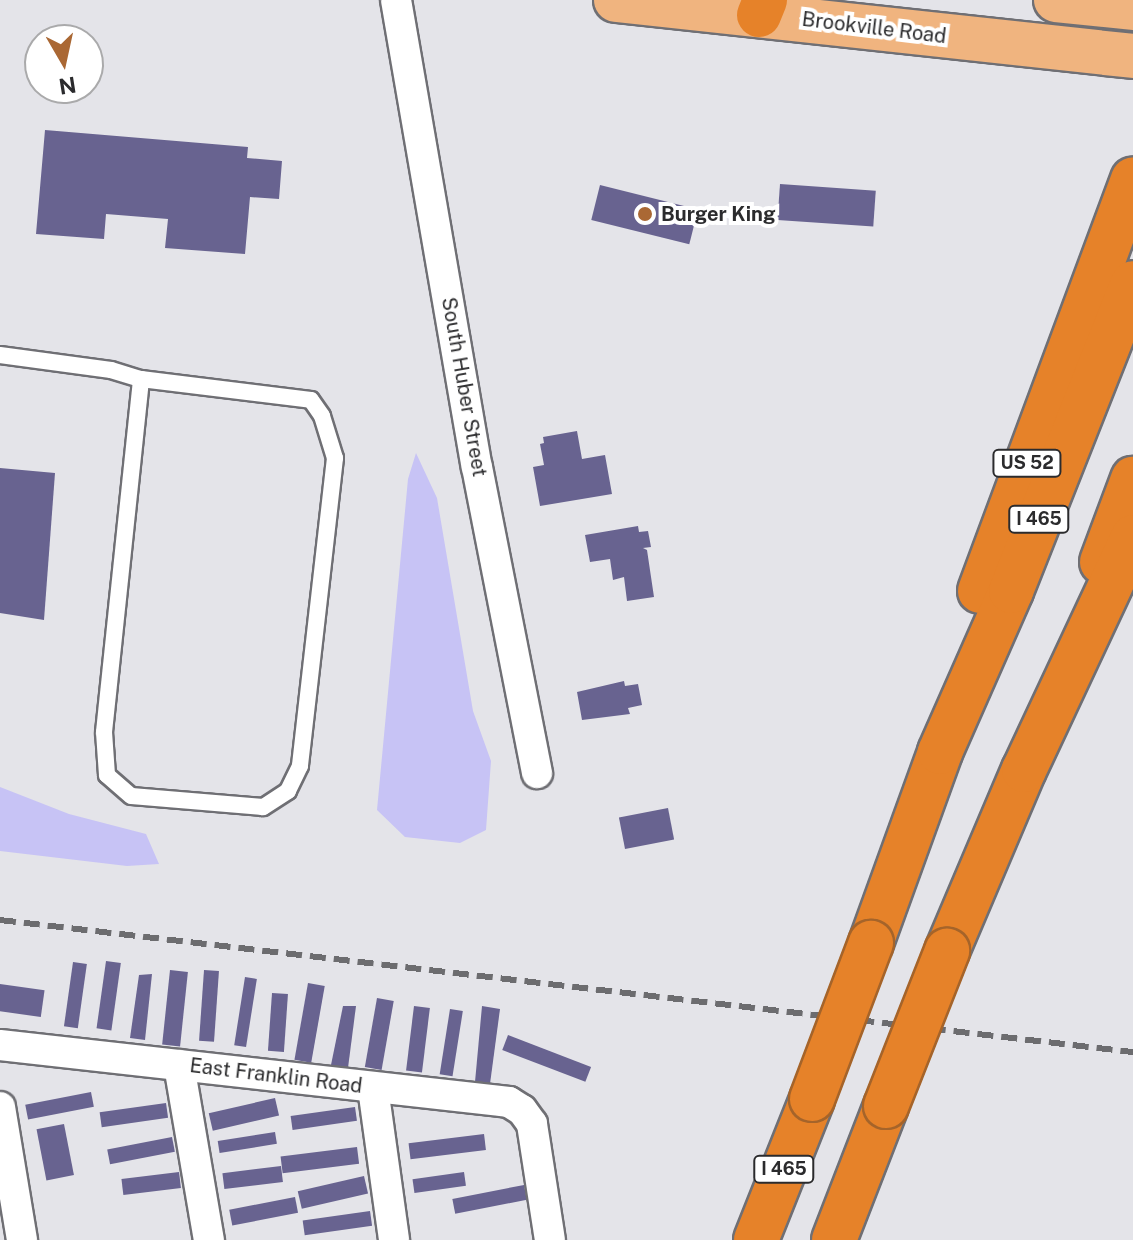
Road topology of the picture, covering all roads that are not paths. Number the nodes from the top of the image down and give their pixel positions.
1 (396, 0) edge
2 (616, 0) edge
3 (1056, 0) edge
4 (760, 5) edge
5 (1133, 8) edge
6 (1133, 56) edge
7 (1133, 179) edge
8 (1133, 283) edge
9 (0, 355) edge
10 (141, 379) junction
11 (1133, 479) edge
12 (1133, 537) edge
13 (940, 752) junction
14 (1024, 770) junction
15 (537, 773) dead end
16 (0, 1045) edge
17 (179, 1065) junction
18 (373, 1088) junction
19 (0, 1107) edge
20 (22, 1240) edge
21 (209, 1240) edge
22 (394, 1240) edge
23 (550, 1240) edge
24 (756, 1240) edge
25 (834, 1240) edge

1 - 15 street, South Huber Street
2 - 4 main road, Brookville Road
3 - 5 main road
4 - 6 main road, Brookville Road
7 - 13 highway, US 52
8 - 13 highway, I 465
9 - 10 lane
10 - 10 lane
11 - 14 highway
12 - 14 highway
13 - 24 highway, I 465, bridge
14 - 25 highway, bridge
16 - 17 street, East Franklin Road
17 - 18 street, East Franklin Road
17 - 21 street, East Franklin Road
18 - 22 street, East Franklin Road
18 - 23 street, East Franklin Road
19 - 20 street

